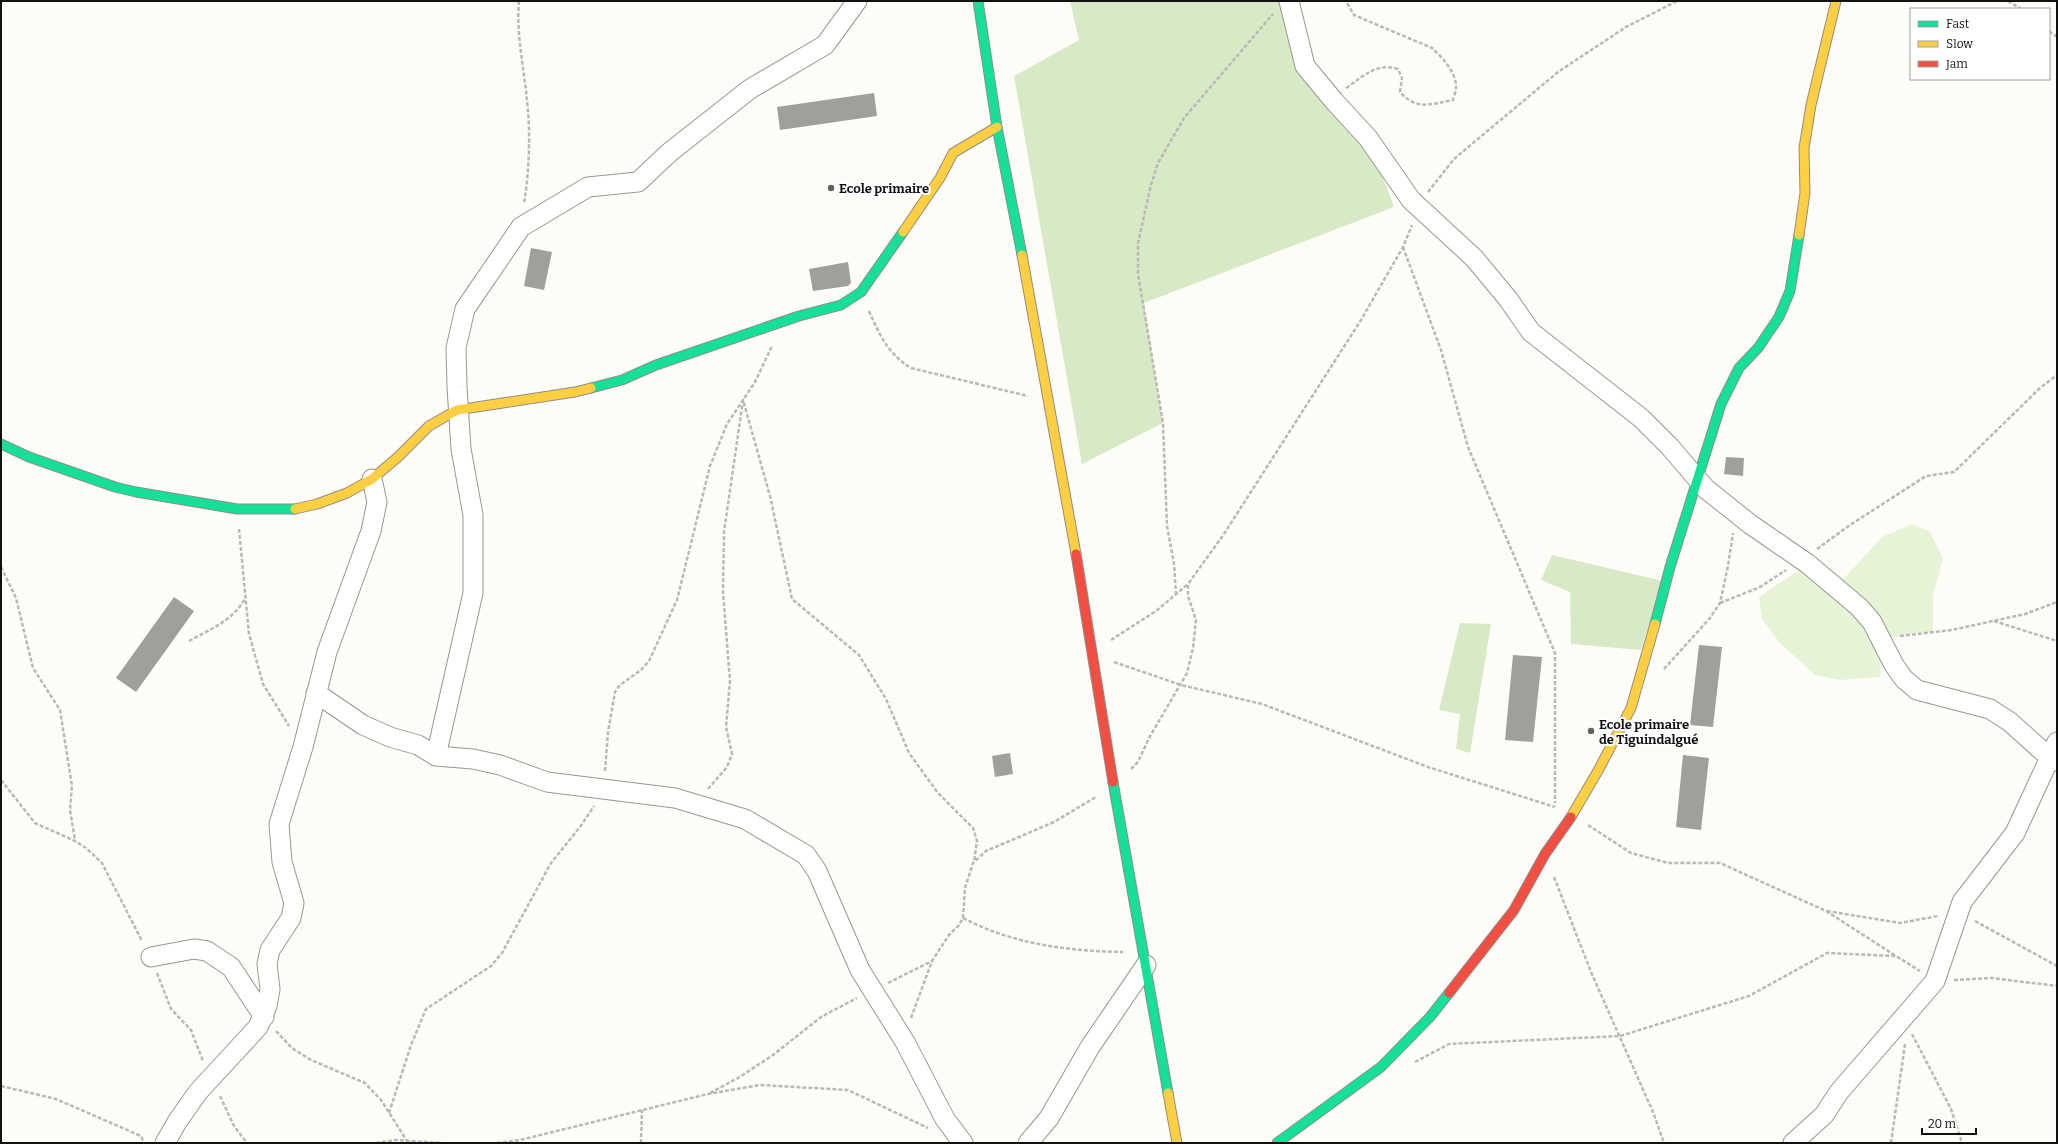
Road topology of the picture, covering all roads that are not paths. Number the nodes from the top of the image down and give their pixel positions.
1 (858, 1) edge
2 (978, 1) edge
3 (1289, 1) edge
4 (1836, 1) edge
5 (997, 127) junction
6 (458, 410) junction
7 (1, 444) edge
8 (372, 478) junction
9 (1698, 480) junction
10 (316, 694) junction
11 (2054, 753) edge
12 (436, 756) junction
13 (151, 957) road end
14 (1145, 958) junction
15 (264, 1017) junction
16 (165, 1143) edge
17 (963, 1143) edge
18 (1028, 1143) edge
19 (1177, 1143) edge
20 (1276, 1143) edge
21 (1793, 1143) edge

1 - 6 street
2 - 5 street
3 - 9 street
4 - 9 street
5 - 6 street
5 - 14 street
6 - 8 street
6 - 12 street
7 - 8 street
8 - 10 street
9 - 11 street
9 - 20 street
10 - 12 street
10 - 15 street
11 - 21 street
12 - 17 street
13 - 15 street
14 - 18 street
14 - 19 street
15 - 16 street

